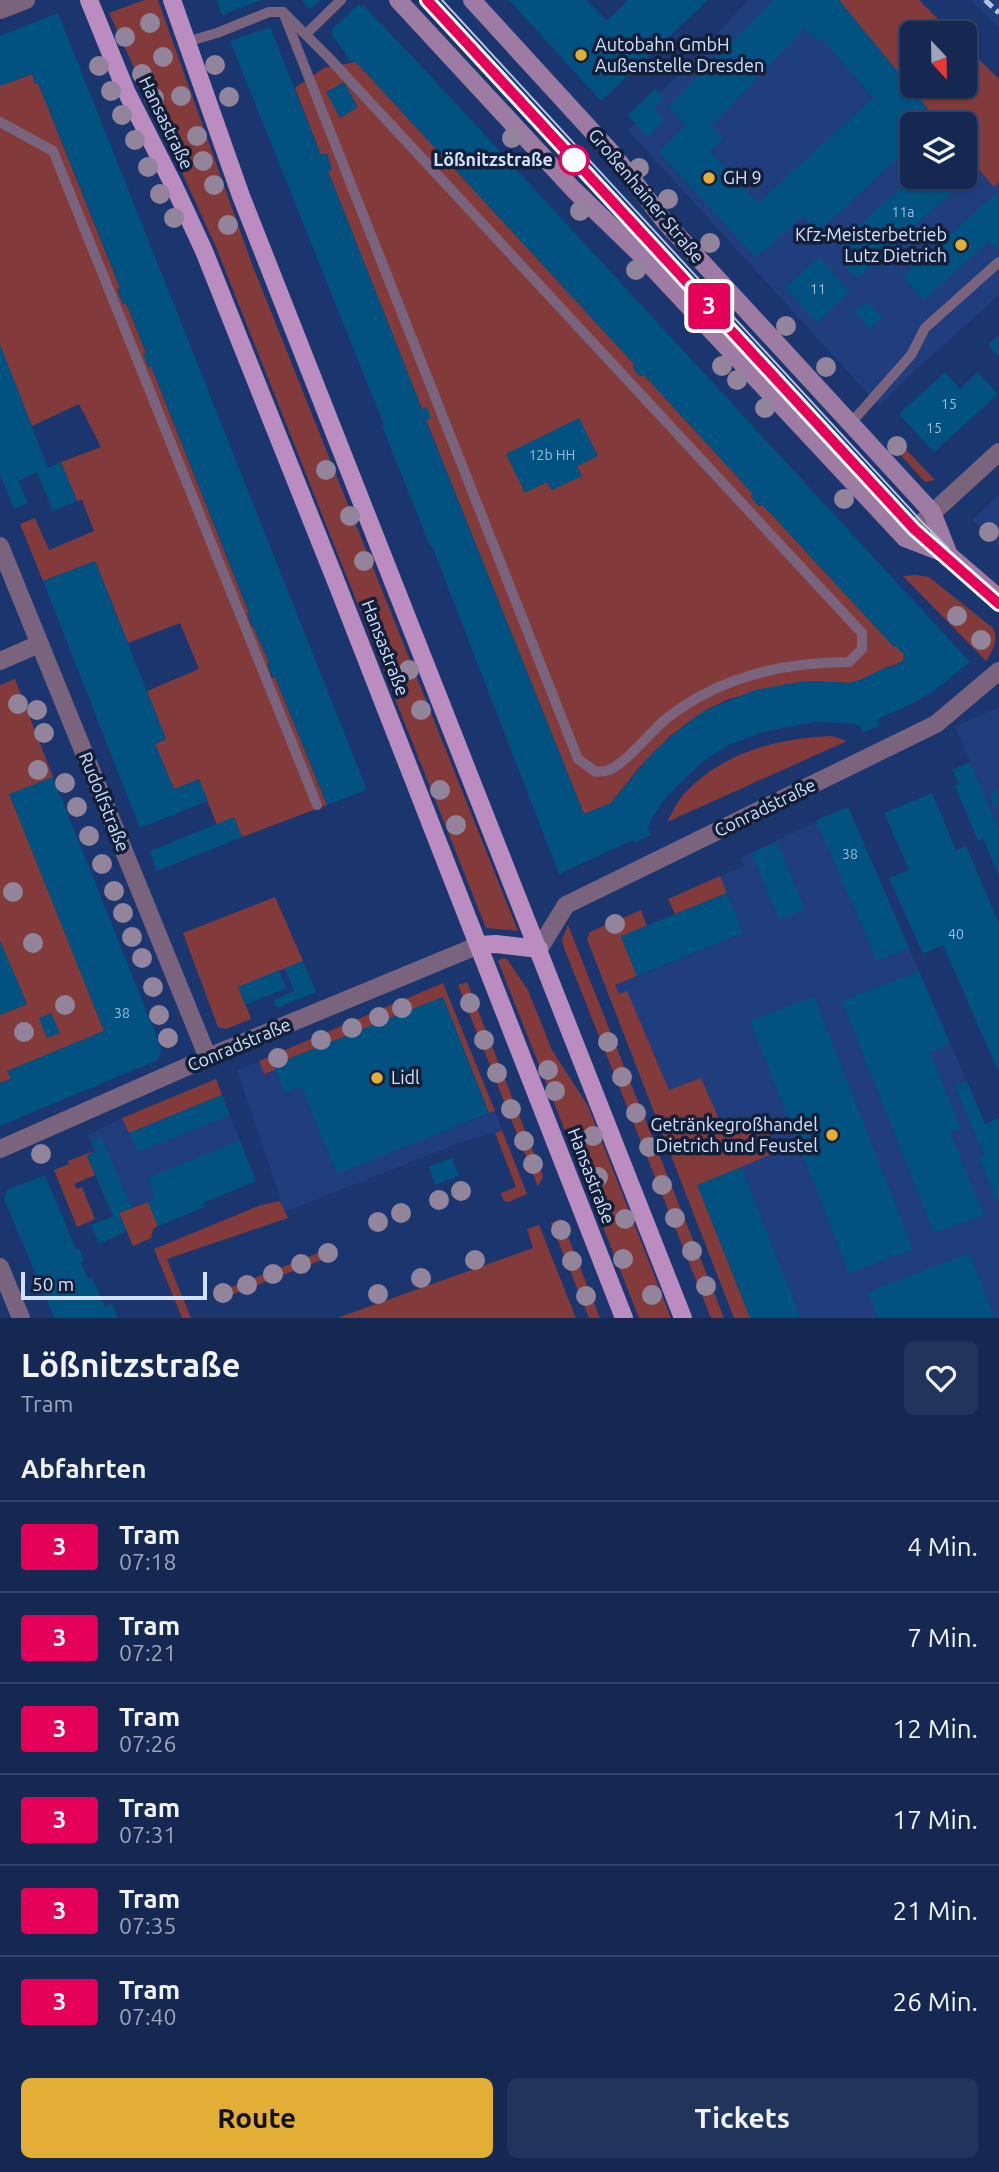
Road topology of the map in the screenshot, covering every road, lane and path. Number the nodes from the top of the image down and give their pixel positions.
1 (26, 0) edge
2 (89, 0) edge
3 (172, 0) edge
4 (341, 0) edge
5 (398, 0) edge
6 (472, 0) edge
7 (0, 10) edge
8 (283, 12) junction
9 (306, 34) junction
10 (187, 42) junction
11 (0, 122) edge
12 (999, 262) edge
13 (851, 423) junction
14 (999, 452) edge
15 (932, 512) junction
16 (905, 538) junction
17 (0, 546) edge
18 (949, 555) junction
19 (999, 598) edge
20 (39, 644) junction
21 (0, 661) edge
22 (999, 671) edge
23 (317, 805) dead end
24 (479, 945) junction
25 (539, 949) junction
26 (208, 1058) junction
27 (0, 1149) edge
28 (0, 1268) edge
29 (21, 1318) edge
30 (624, 1318) edge
31 (683, 1318) edge

1 - 7 street
2 - 24 main road, Hansastraße
3 - 10 main road, Hansastraße
4 - 9 lane
5 - 16 main road, Großenhainer Straße
6 - 13 main road, Großenhainer Straße
8 - 9 lane
8 - 9 lane
8 - 10 lane
10 - 25 main road, Hansastraße
11 - 23 lane
12 - 13 lane
13 - 15 main road, Großenhainer Straße
14 - 15 street
15 - 16 street
15 - 18 main road, Großenhainer Straße
16 - 18 main road, Großenhainer Straße
17 - 20 street, Rudolfstraße
18 - 19 main road, Großenhainer Straße
20 - 21 street
20 - 26 street, Rudolfstraße
22 - 25 street, Conradstraße
24 - 25 main road
24 - 26 street, Conradstraße
24 - 30 main road, Hansastraße
25 - 31 main road, Hansastraße
26 - 27 street, Conradstraße
28 - 29 street

